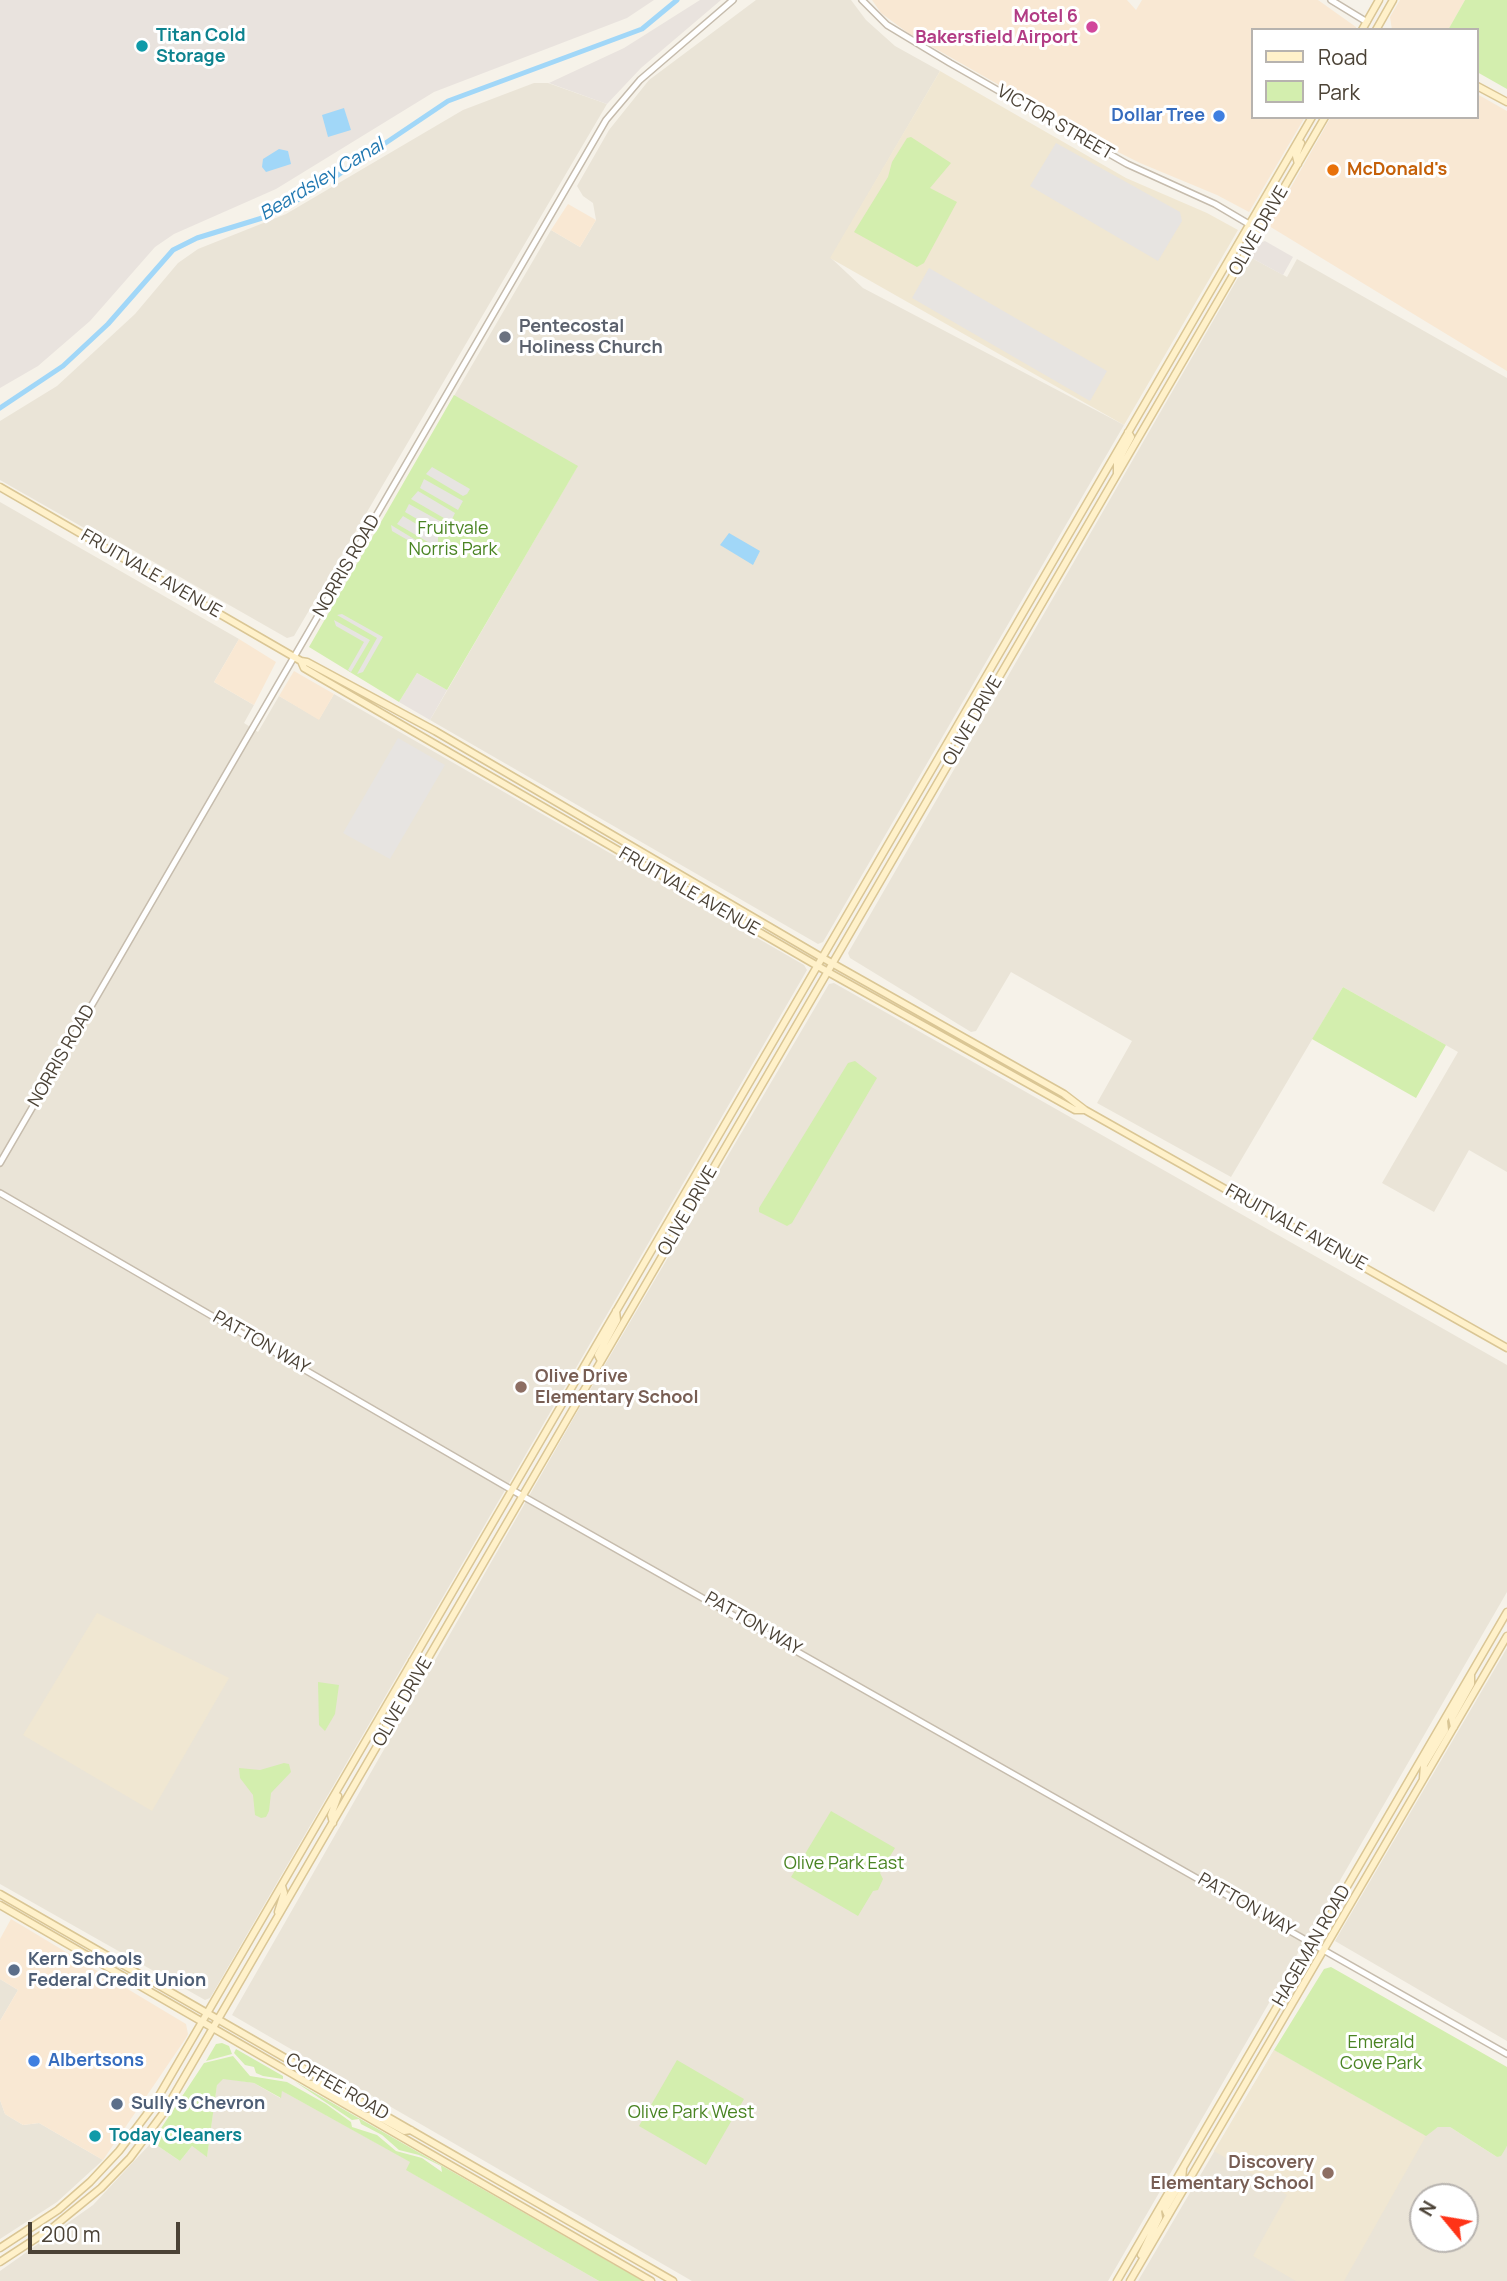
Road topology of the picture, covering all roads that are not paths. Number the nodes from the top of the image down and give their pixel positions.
1 (733, 0) edge
2 (862, 0) edge
3 (1331, 0) edge
4 (1379, 0) edge
5 (1394, 0) edge
6 (1367, 22) junction
7 (1363, 28) edge
8 (1376, 28) edge
9 (1378, 28) edge
10 (1479, 87) edge
11 (1507, 102) edge
12 (1311, 119) edge
13 (1324, 119) edge
14 (1307, 125) junction
15 (1298, 164) junction
16 (1250, 224) junction
17 (1259, 230) junction
18 (1128, 432) junction
19 (1116, 476) junction
20 (0, 487) edge
21 (294, 656) junction
22 (301, 661) junction
23 (411, 718) junction
24 (405, 728) junction
25 (821, 957) junction
26 (833, 963) junction
27 (816, 966) junction
28 (828, 972) junction
29 (990, 1063) junction
30 (1018, 1068) junction
31 (753, 1079) junction
32 (1085, 1110) junction
33 (742, 1119) junction
34 (0, 1163) edge
35 (688, 1189) junction
36 (0, 1193) edge
37 (676, 1233) junction
38 (616, 1311) junction
39 (1507, 1348) edge
40 (601, 1361) junction
41 (512, 1490) junction
42 (523, 1496) junction
43 (1507, 1612) edge
44 (1507, 1636) edge
45 (412, 1661) junction
46 (1471, 1673) junction
47 (391, 1698) junction
48 (402, 1704) junction
49 (1444, 1721) junction
50 (1454, 1727) junction
51 (380, 1743) junction
52 (345, 1777) junction
53 (1423, 1780) junction
54 (333, 1823) junction
55 (282, 1886) junction
56 (0, 1894) edge
57 (0, 1905) edge
58 (272, 1927) junction
59 (1313, 1944) junction
60 (1324, 1950) junction
61 (208, 2013) junction
62 (219, 2019) junction
63 (202, 2024) junction
64 (212, 2030) junction
65 (1507, 2054) edge
66 (308, 2084) junction
67 (367, 2104) junction
68 (365, 2116) junction
69 (411, 2130) junction
70 (1183, 2167) junction
71 (1158, 2209) junction
72 (1168, 2216) junction
73 (0, 2249) edge
74 (0, 2262) edge
75 (1138, 2267) junction
76 (651, 2281) edge
77 (673, 2281) edge
78 (1117, 2281) edge
79 (1130, 2281) edge

1 - 21 street, NORRIS ROAD
2 - 16 street, VICTOR STREET
3 - 6 street
4 - 6 main road
5 - 9 main road
6 - 7 main road
6 - 8 main road
10 - 11 main road
12 - 14 main road, OLIVE DRIVE
13 - 15 main road, OLIVE DRIVE
14 - 15 main road
14 - 16 main road, OLIVE DRIVE
15 - 17 main road, OLIVE DRIVE
16 - 17 street, VICTOR STREET
16 - 18 main road, OLIVE DRIVE
17 - 19 main road, OLIVE DRIVE
18 - 19 main road
18 - 25 main road, OLIVE DRIVE
19 - 26 main road, OLIVE DRIVE
20 - 21 main road, FRUITVALE AVENUE
21 - 22 main road, FRUITVALE AVENUE
21 - 34 street, NORRIS ROAD
22 - 23 main road, FRUITVALE AVENUE
22 - 24 main road, FRUITVALE AVENUE
23 - 24 main road
23 - 25 main road, FRUITVALE AVENUE
24 - 27 main road, FRUITVALE AVENUE
25 - 26 main road, FRUITVALE AVENUE
25 - 27 main road, OLIVE DRIVE
26 - 28 main road, OLIVE DRIVE
26 - 30 main road, FRUITVALE AVENUE
27 - 28 main road, FRUITVALE AVENUE
27 - 31 main road, OLIVE DRIVE
28 - 29 main road, FRUITVALE AVENUE
28 - 33 main road, OLIVE DRIVE
29 - 30 main road
29 - 32 main road, FRUITVALE AVENUE
30 - 32 main road, FRUITVALE AVENUE
31 - 33 main road
31 - 35 main road, OLIVE DRIVE
32 - 39 main road, FRUITVALE AVENUE
33 - 37 main road, OLIVE DRIVE
35 - 37 main road
35 - 38 main road, OLIVE DRIVE
36 - 41 street, PATTON WAY
37 - 40 main road, OLIVE DRIVE
38 - 40 main road
38 - 41 main road, OLIVE DRIVE
40 - 42 main road, OLIVE DRIVE
41 - 42 street, PATTON WAY
41 - 45 main road, OLIVE DRIVE
42 - 48 main road, OLIVE DRIVE
42 - 59 street, PATTON WAY
43 - 46 main road, HAGEMAN ROAD
44 - 50 main road, HAGEMAN ROAD
45 - 47 main road, OLIVE DRIVE
45 - 48 main road
46 - 49 main road, HAGEMAN ROAD
46 - 50 main road
47 - 51 main road
47 - 52 main road, OLIVE DRIVE
48 - 51 main road, OLIVE DRIVE
49 - 53 main road
49 - 59 main road, HAGEMAN ROAD
50 - 53 main road, HAGEMAN ROAD
51 - 54 main road, OLIVE DRIVE
52 - 54 main road
52 - 55 main road, OLIVE DRIVE
53 - 60 main road, HAGEMAN ROAD
54 - 58 main road, OLIVE DRIVE
55 - 58 main road
55 - 61 main road, OLIVE DRIVE
56 - 61 main road, COFFEE ROAD
57 - 63 main road, COFFEE ROAD
58 - 62 main road, OLIVE DRIVE
59 - 60 street, PATTON WAY
59 - 70 main road, HAGEMAN ROAD
60 - 65 street, PATTON WAY
60 - 72 main road, HAGEMAN ROAD
61 - 62 main road, COFFEE ROAD
61 - 63 main road, OLIVE DRIVE
62 - 64 main road, OLIVE DRIVE
62 - 67 main road, COFFEE ROAD
63 - 64 main road, COFFEE ROAD
63 - 73 main road, OLIVE DRIVE
64 - 66 main road, COFFEE ROAD
64 - 74 main road, OLIVE DRIVE
66 - 67 main road
66 - 68 main road, COFFEE ROAD
67 - 69 main road, COFFEE ROAD
68 - 69 main road
68 - 76 main road, COFFEE ROAD
69 - 77 main road, COFFEE ROAD
70 - 71 main road, HAGEMAN ROAD
70 - 72 main road
71 - 75 main road
71 - 78 main road, HAGEMAN ROAD
72 - 75 main road, HAGEMAN ROAD
75 - 79 main road, HAGEMAN ROAD

